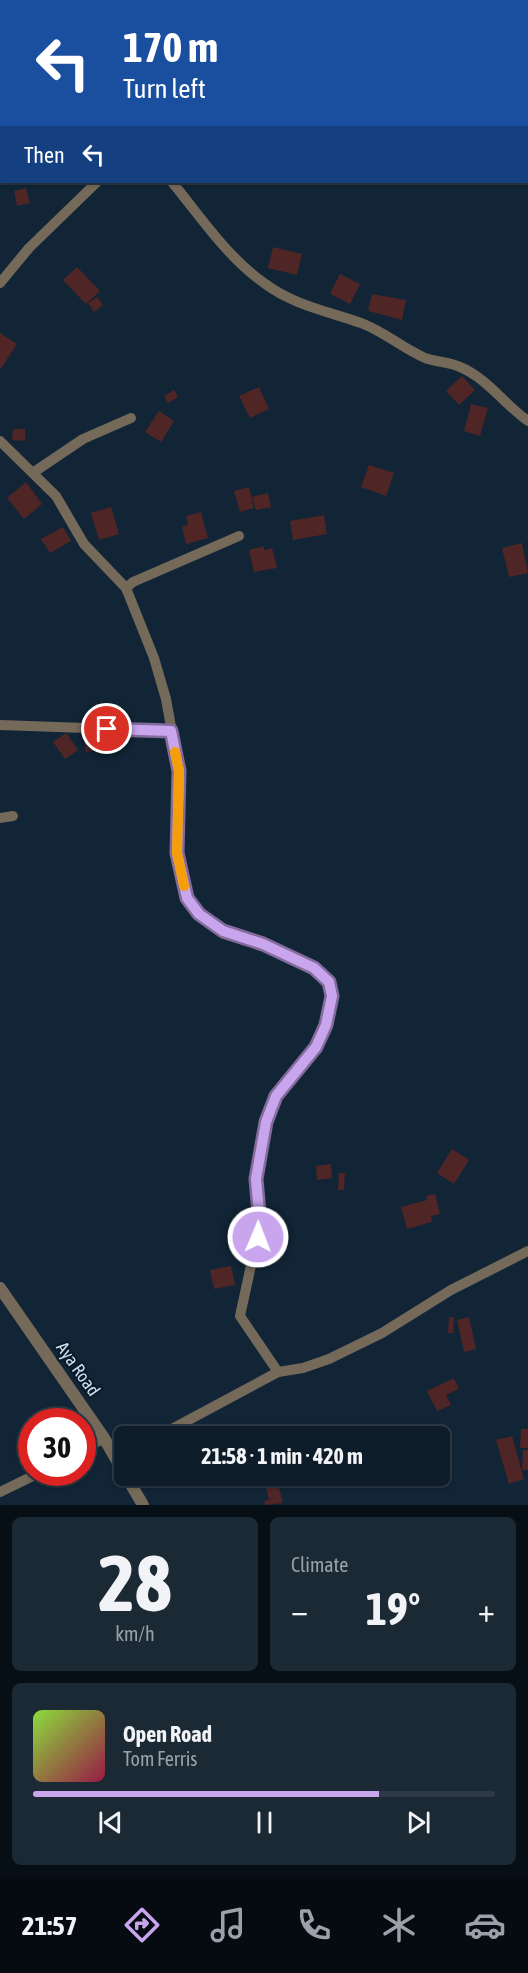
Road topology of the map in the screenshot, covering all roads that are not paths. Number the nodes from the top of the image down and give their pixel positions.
1 (96, 183) edge
2 (173, 183) edge
3 (0, 283) edge
4 (130, 418) dead end
5 (528, 421) edge
6 (0, 441) edge
7 (34, 472) junction
8 (239, 536) dead end
9 (126, 588) junction
10 (0, 725) edge
11 (171, 731) junction
12 (14, 816) dead end
13 (0, 818) edge
14 (528, 1251) edge
15 (0, 1288) edge
16 (278, 1372) junction
17 (177, 1426) edge
18 (104, 1438) junction
19 (96, 1442) edge
20 (114, 1450) edge
21 (18, 1483) edge
22 (132, 1486) edge
23 (0, 1492) edge
24 (143, 1505) edge

1 - 3 street
2 - 5 street
4 - 7 street
6 - 7 street
7 - 9 street
8 - 9 street
9 - 11 street
10 - 11 street
11 - 16 street
12 - 13 street
14 - 16 street
15 - 18 street, Aya Road
16 - 17 street
18 - 19 street
18 - 20 street, Aya Road
21 - 23 street
22 - 24 street, Aya Road

